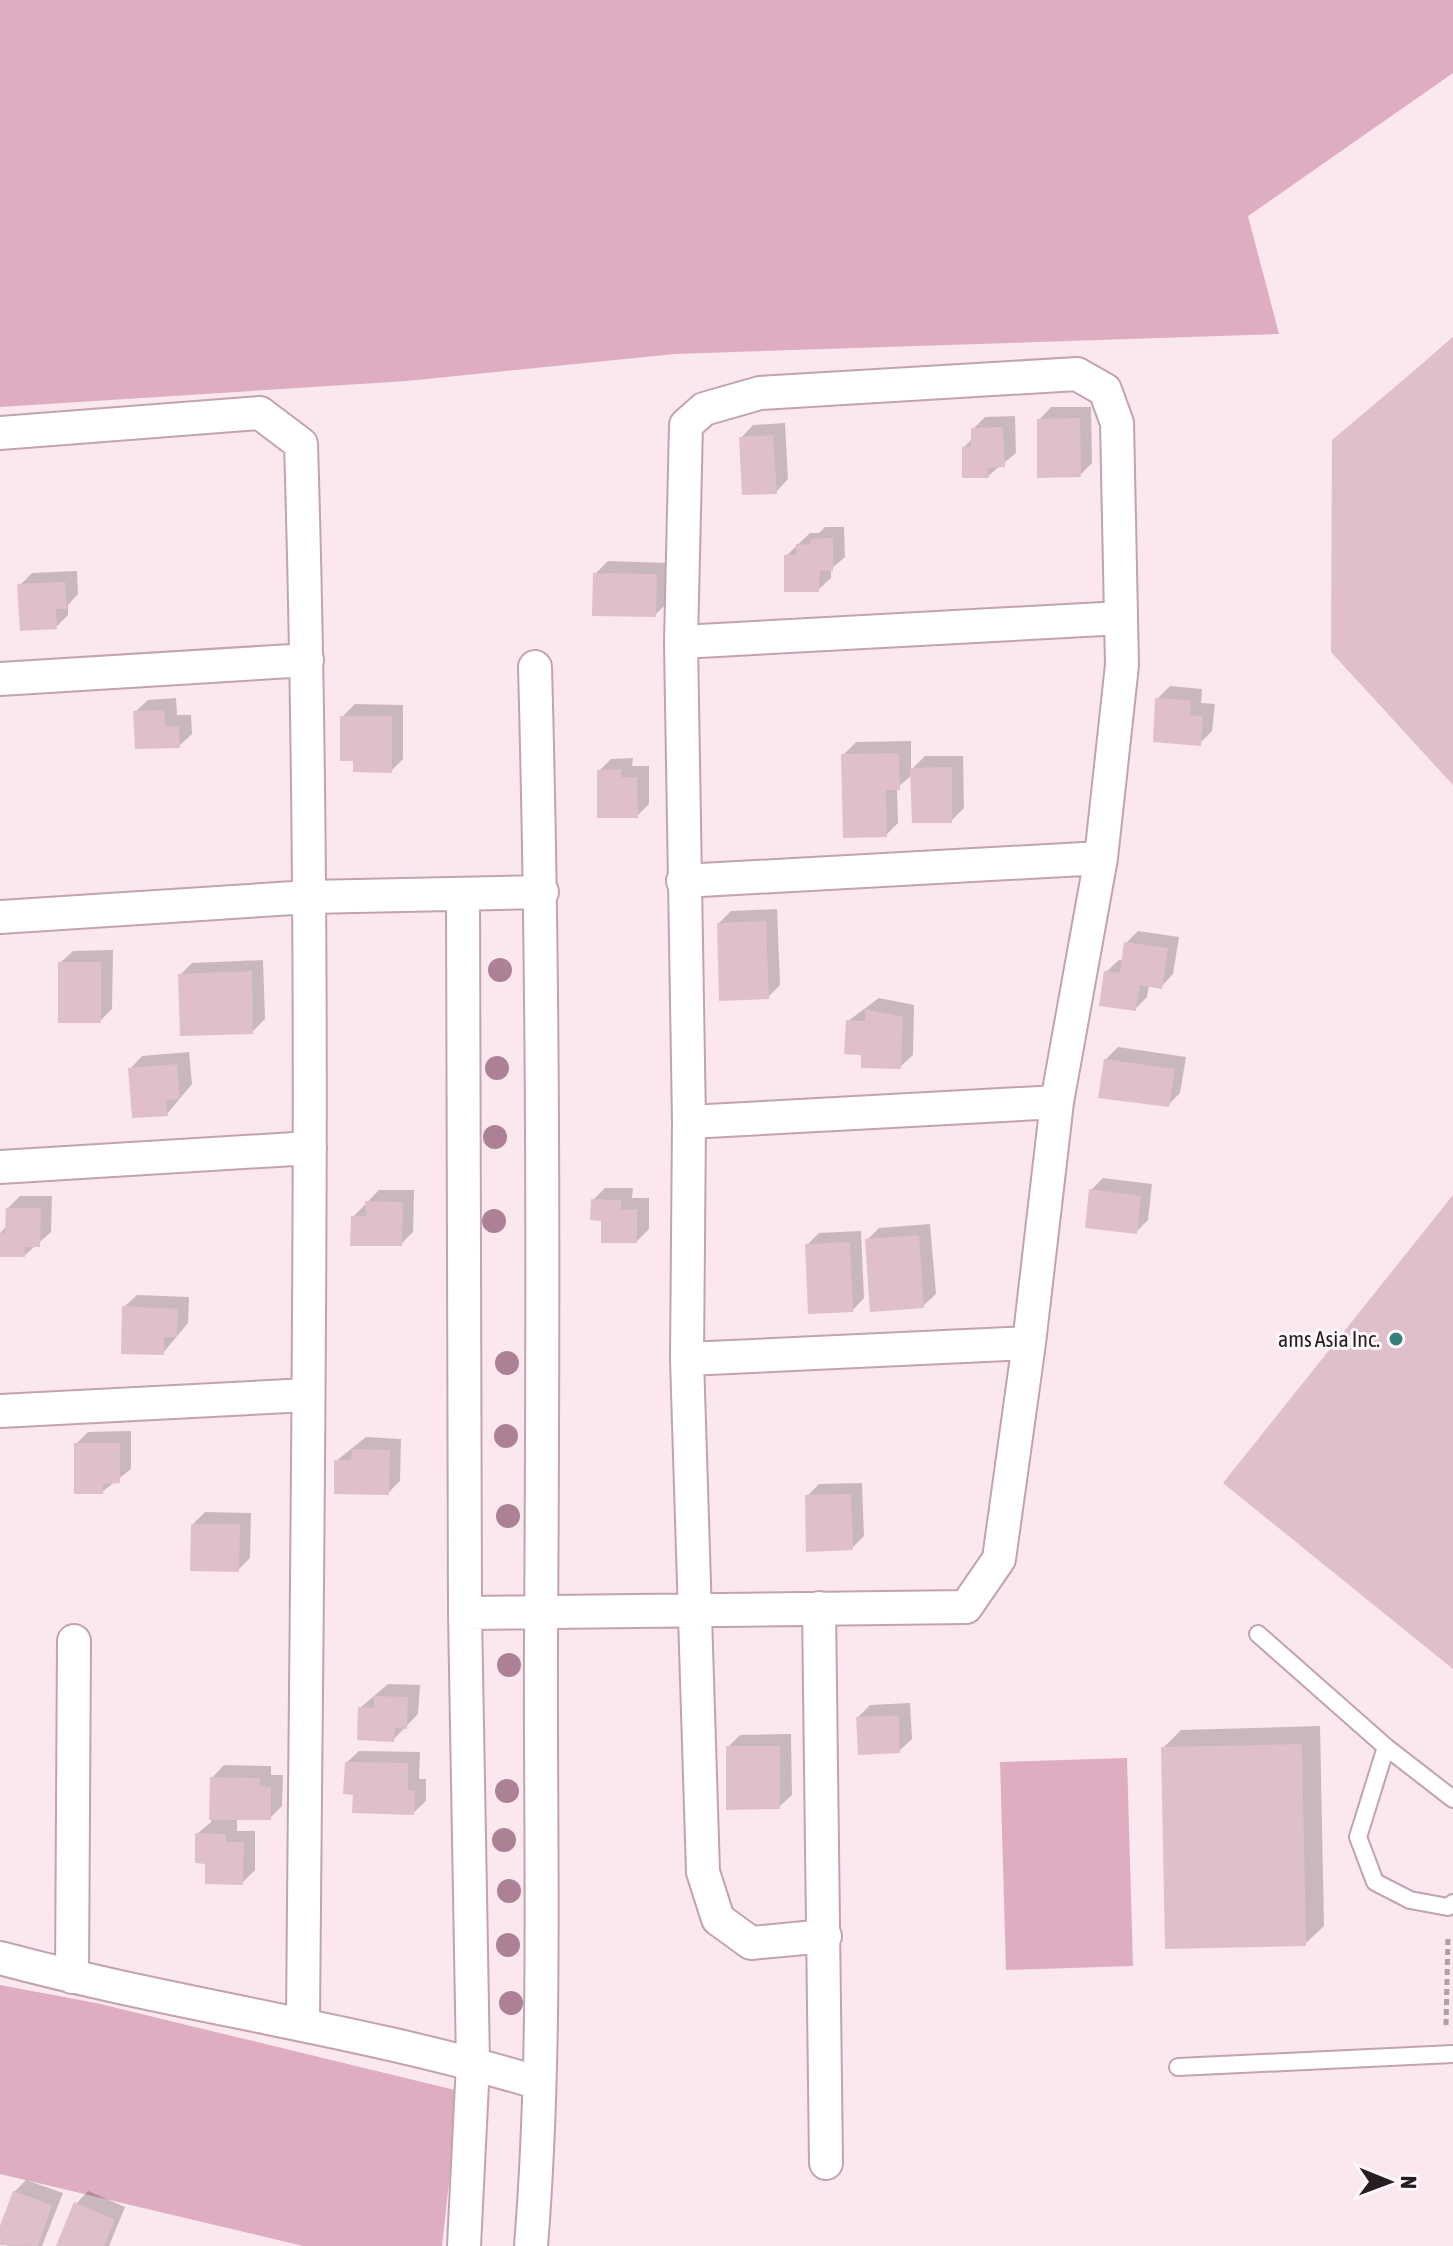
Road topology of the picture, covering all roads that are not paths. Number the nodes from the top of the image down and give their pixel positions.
1 (0, 433) edge
2 (1121, 618) junction
3 (681, 642) junction
4 (307, 660) junction
5 (535, 667) dead end
6 (0, 679) edge
7 (1101, 858) junction
8 (683, 881) junction
9 (542, 892) junction
10 (463, 894) junction
11 (309, 897) junction
12 (0, 917) edge
13 (1057, 1102) junction
14 (689, 1122) junction
15 (310, 1148) junction
16 (0, 1167) edge
17 (1029, 1343) junction
18 (687, 1359) junction
19 (307, 1395) junction
20 (0, 1411) edge
21 (819, 1608) junction
22 (695, 1609) junction
23 (541, 1612) junction
24 (465, 1613) junction
25 (1258, 1634) dead end
26 (74, 1641) dead end
27 (1386, 1747) junction
28 (1453, 1799) edge
29 (1450, 1905) edge
30 (825, 1936) junction
31 (0, 1958) edge
32 (72, 1977) junction
33 (303, 2024) junction
34 (1450, 2055) edge
35 (473, 2063) junction
36 (1178, 2067) dead end
37 (539, 2083) junction
38 (826, 2163) dead end
39 (464, 2246) edge
40 (531, 2246) edge

1 - 4 street
2 - 3 street
2 - 3 street
2 - 7 street
3 - 8 street
4 - 6 street
4 - 11 street
5 - 9 street
7 - 8 street
7 - 13 street
8 - 14 street
9 - 10 street
9 - 23 street
10 - 11 street
10 - 24 street
11 - 12 street
11 - 15 street
13 - 14 street
13 - 17 street
14 - 18 street
15 - 16 street
15 - 19 street
17 - 18 street
17 - 21 street
18 - 22 street
19 - 20 street
19 - 33 street
21 - 22 street
21 - 30 street
22 - 23 street
22 - 30 street
23 - 24 street
23 - 37 street
24 - 35 street
25 - 27 lane
26 - 32 street
27 - 28 lane
27 - 29 lane
30 - 38 street
31 - 32 street
32 - 33 street
33 - 35 street
34 - 36 lane
35 - 37 street
35 - 39 street
37 - 40 street

